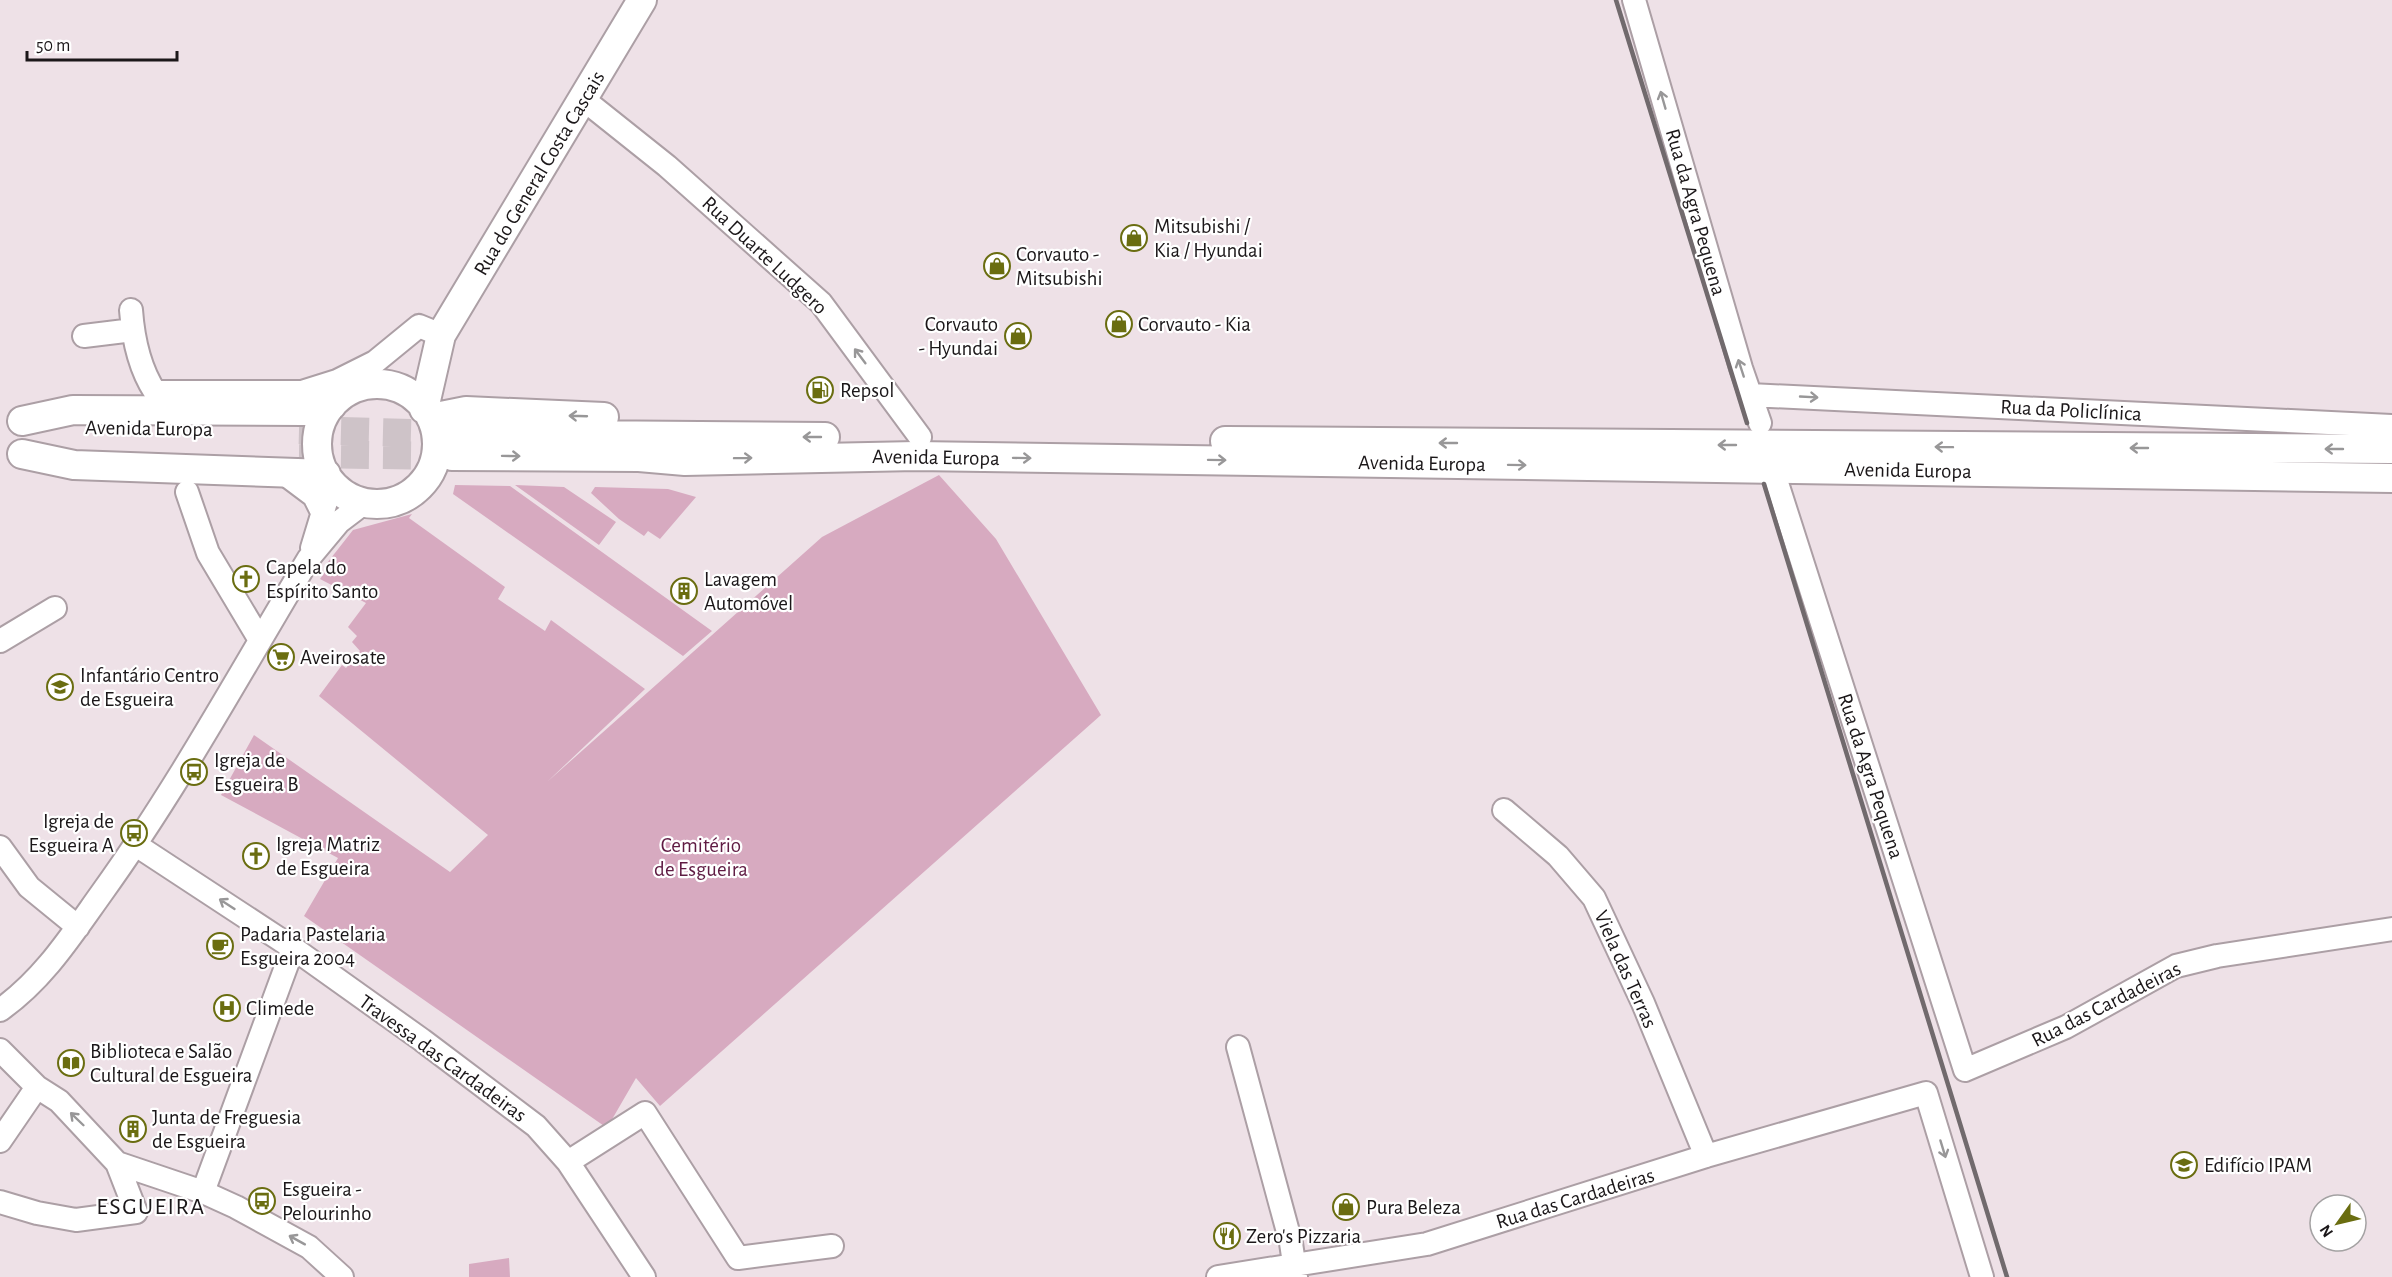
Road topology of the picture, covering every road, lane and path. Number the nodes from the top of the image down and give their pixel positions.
1 (642, 0) edge
2 (1634, 0) edge
3 (583, 99) junction
4 (84, 336) dead end
5 (437, 352) junction
6 (388, 385) junction
7 (1750, 394) junction
8 (332, 405) junction
9 (11, 421) edge
10 (1760, 423) dead end
11 (445, 425) junction
12 (2392, 426) edge
13 (920, 437) junction
14 (2392, 449) edge
15 (294, 452) junction
16 (11, 454) edge
17 (685, 460) junction
18 (329, 478) junction
19 (2392, 478) edge
20 (425, 481) junction
21 (1777, 483) dead end
22 (187, 492) dead end
23 (364, 503) junction
24 (323, 514) junction
25 (309, 558) junction
26 (55, 608) dead end
27 (260, 640) junction
28 (0, 641) edge
29 (1504, 810) dead end
30 (136, 846) junction
31 (0, 847) edge
32 (78, 927) junction
33 (2392, 929) edge
34 (293, 948) junction
35 (0, 1010) edge
36 (1238, 1047) dead end
37 (0, 1050) edge
38 (1965, 1070) joint
39 (37, 1087) junction
40 (0, 1141) edge
41 (1706, 1156) junction
42 (117, 1162) junction
43 (568, 1162) junction
44 (202, 1192) junction
45 (0, 1202) edge
46 (832, 1246) dead end
47 (1294, 1270) edge
48 (342, 1277) edge
49 (644, 1277) edge
50 (1218, 1277) edge
51 (1982, 1277) edge

1 - 3 main road, Rua do General Costa Cascais
7 -> 2 street, Rua da Agra Pequena
3 - 5 main road, Rua do General Costa Cascais
13 -> 3 street, Rua Duarte Ludgero
4 - 5 street
5 - 6 main road, Rua do General Costa Cascais
5 - 11 main road, Rua do General Costa Cascais
5 - 11 main road
6 - 8 main road
6 - 11 main road
7 - 10 street, Rua da Agra Pequena
7 -> 12 street, Rua da Policlínica
8 - 9 main road
8 - 18 main road
9 - 15 main road, Avenida Europa
13 -> 11 main road, Avenida Europa
11 -> 17 main road, Avenida Europa
11 - 20 main road
14 -> 13 main road, Avenida Europa
15 - 16 main road
15 - 18 main road
15 - 24 street
17 -> 19 main road, Avenida Europa
17 - 20 main road
18 - 23 main road
18 - 24 street
20 - 23 main road
21 - 38 street, Rua da Agra Pequena
22 - 27 street
23 - 25 street
24 - 25 street
25 - 27 street
26 - 28 street
27 - 30 street
29 - 41 street, Viela das Terras
30 - 32 street
34 -> 30 street, Travessa das Cardadeiras
31 - 32 street
32 - 35 street
33 - 38 street, Rua das Cardadeiras
34 - 43 street, Travessa das Cardadeiras
34 - 44 street
36 - 47 street
37 - 39 street
39 - 40 street
42 -> 39 street
41 - 47 street, Rua das Cardadeiras
41 -> 51 street, Rua das Cardadeiras
42 - 44 street
42 - 45 street
43 - 46 street
43 - 49 street, Travessa das Cardadeiras
48 -> 44 street
47 - 50 street, Rua das Cardadeiras

